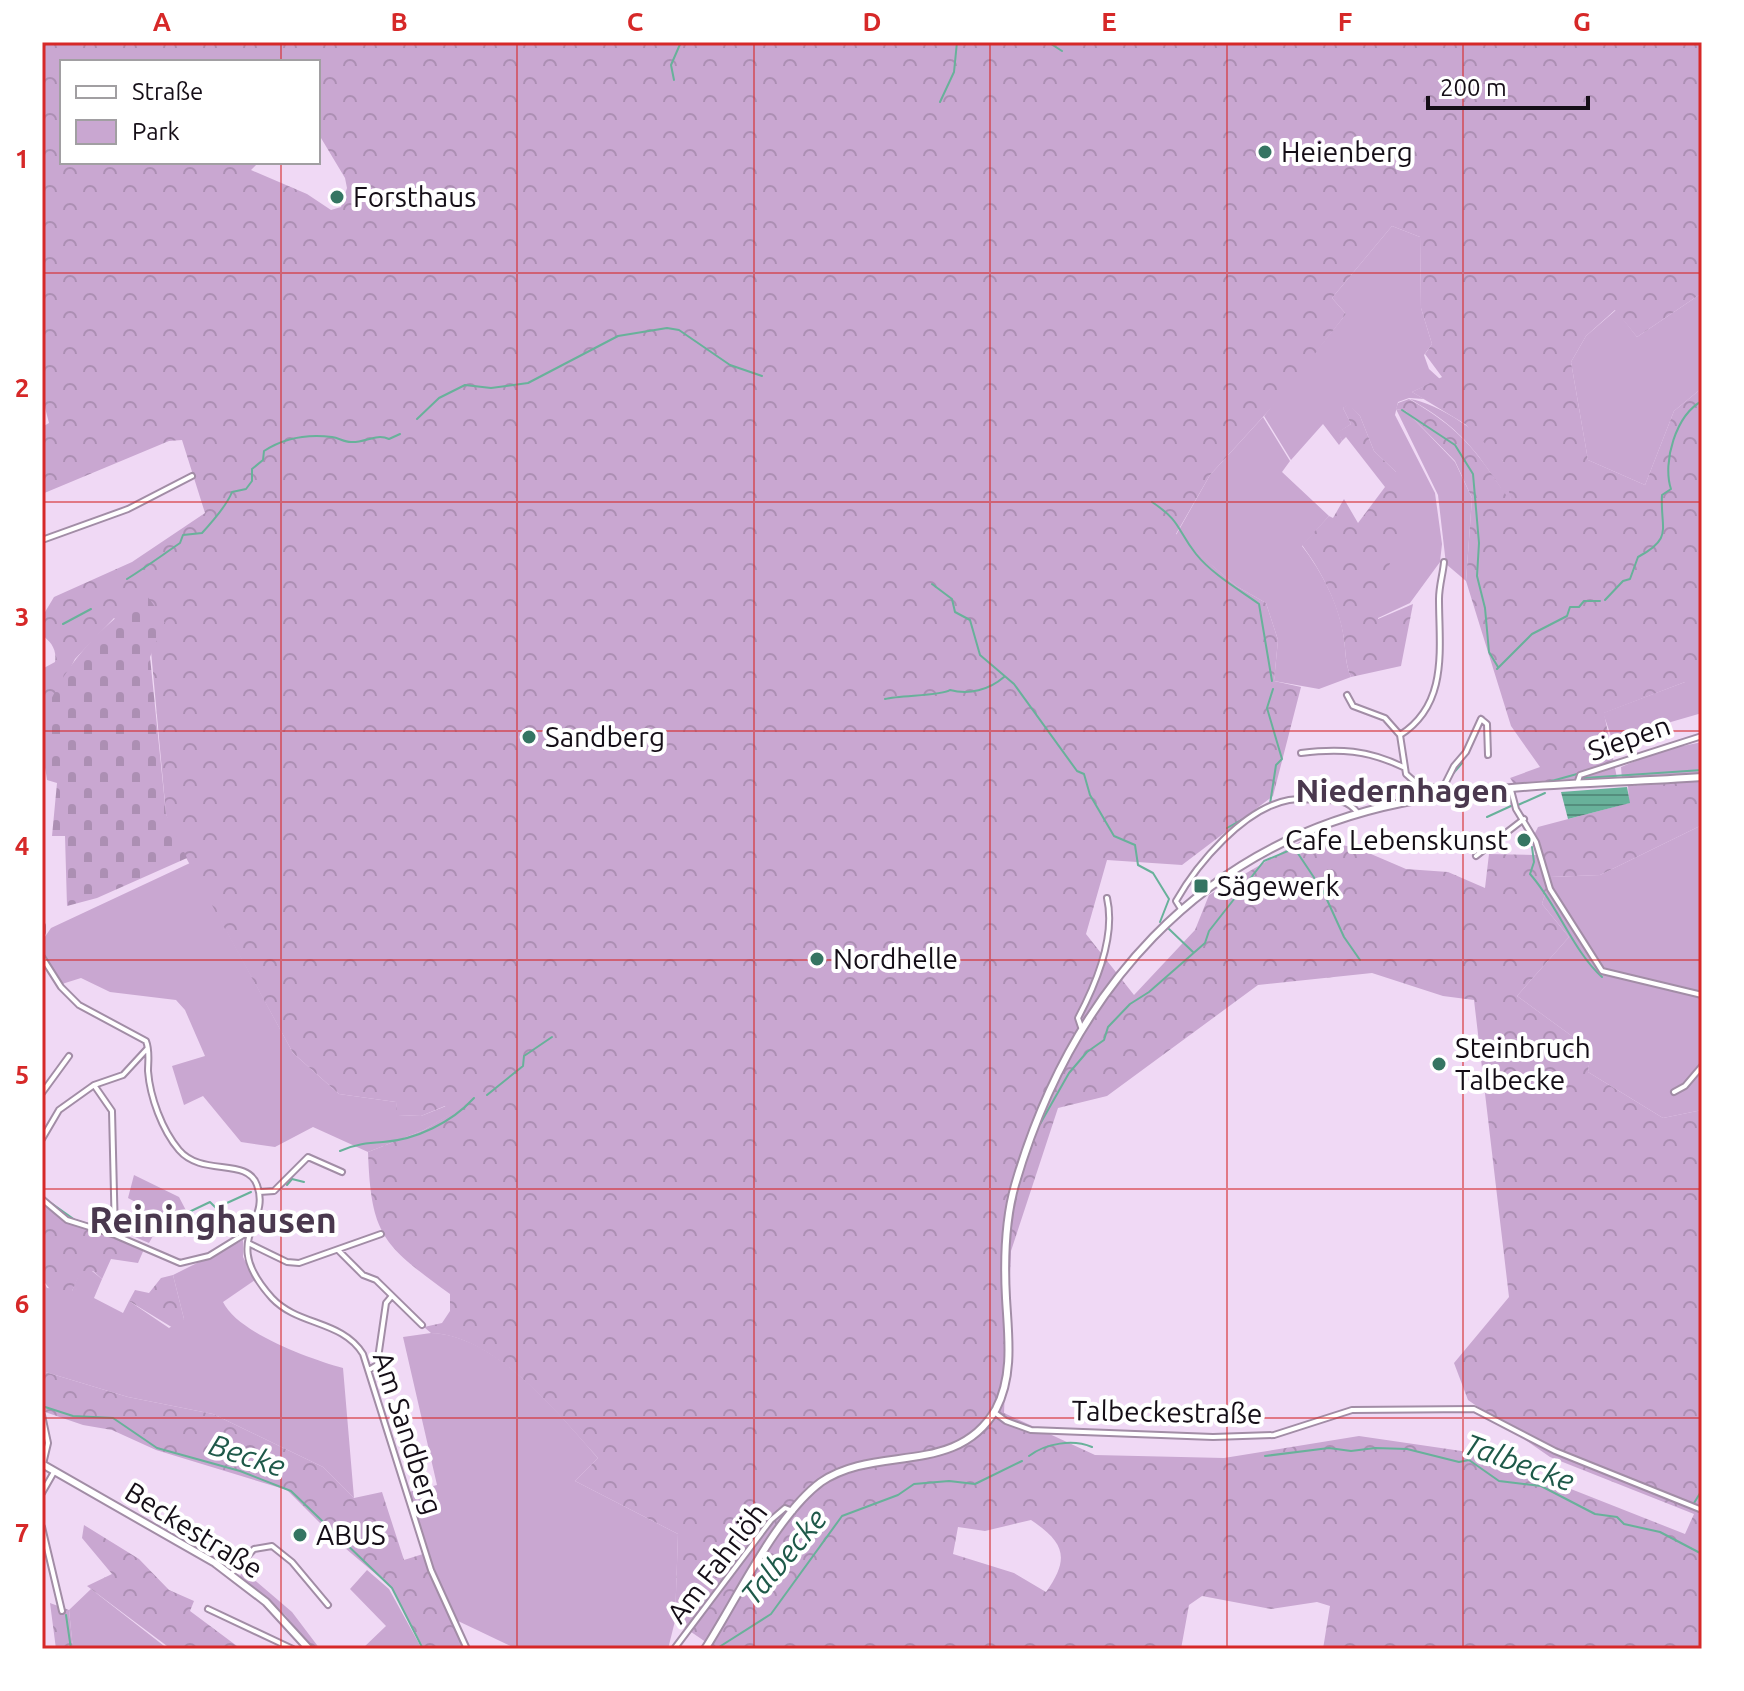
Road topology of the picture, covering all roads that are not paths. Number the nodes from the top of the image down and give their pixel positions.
1 (192, 476) dead end
2 (42, 540) edge
3 (1444, 562) dead end
4 (1347, 695) dead end
5 (1400, 735) junction
6 (1702, 736) edge
7 (1301, 753) dead end
8 (1488, 755) dead end
9 (1403, 767) junction
10 (1702, 777) edge
11 (1577, 786) junction
12 (1511, 790) junction
13 (1443, 793) junction
14 (1358, 813) junction
15 (1524, 819) junction
16 (1476, 856) dead end
17 (1107, 898) dead end
18 (1181, 909) junction
19 (42, 926) edge
20 (42, 932) edge
21 (42, 957) edge
22 (1702, 995) edge
23 (1081, 1027) junction
24 (148, 1047) junction
25 (69, 1056) dead end
26 (1702, 1066) edge
27 (94, 1085) junction
28 (1674, 1092) dead end
29 (42, 1093) edge
30 (42, 1139) edge
31 (342, 1172) dead end
32 (259, 1192) junction
33 (42, 1199) edge
34 (249, 1232) junction
35 (381, 1234) dead end
36 (115, 1235) junction
37 (248, 1243) junction
38 (339, 1251) junction
39 (391, 1297) junction
40 (422, 1325) dead end
41 (369, 1370) junction
42 (994, 1412) junction
43 (42, 1415) edge
44 (43, 1464) edge
45 (55, 1470) junction
46 (42, 1493) edge
47 (1702, 1510) edge
48 (793, 1511) junction
49 (42, 1527) edge
50 (230, 1575) junction
51 (328, 1605) dead end
52 (208, 1609) dead end
53 (62, 1611) dead end
54 (293, 1649) edge
55 (309, 1649) edge
56 (467, 1649) edge
57 (674, 1649) edge
58 (705, 1649) edge

1 - 2 street
3 - 5 street
4 - 5 street
5 - 9 street
6 - 11 street, Siepen
7 - 9 street
8 - 13 street
9 - 13 street
10 - 11 main road
11 - 12 main road
12 - 13 main road
12 - 15 street
13 - 14 main road
14 - 18 main road
14 - 18 street
15 - 16 street
15 - 22 street
17 - 23 street
18 - 23 main road
19 - 20 street
21 - 24 street
23 - 42 main road
24 - 27 street
24 - 32 street
25 - 29 street
26 - 28 street
27 - 30 street
27 - 36 street
31 - 32 street
32 - 34 street, Am Sandberg
33 - 36 street
34 - 36 street
34 - 37 street, Am Sandberg
35 - 38 street
37 - 38 street
37 - 41 street, Am Sandberg
38 - 39 street
39 - 40 street
39 - 41 street
41 - 56 street, Am Sandberg
42 - 47 street, Talbeckestraße
42 - 48 main road
43 - 44 street
44 - 45 main road, Beckestraße
45 - 46 street
45 - 50 main road, Beckestraße
48 - 57 street, Am Fahrlöh
48 - 58 main road
49 - 53 street
50 - 51 street
50 - 55 main road, Beckestraße
52 - 54 street, Beckestraße

